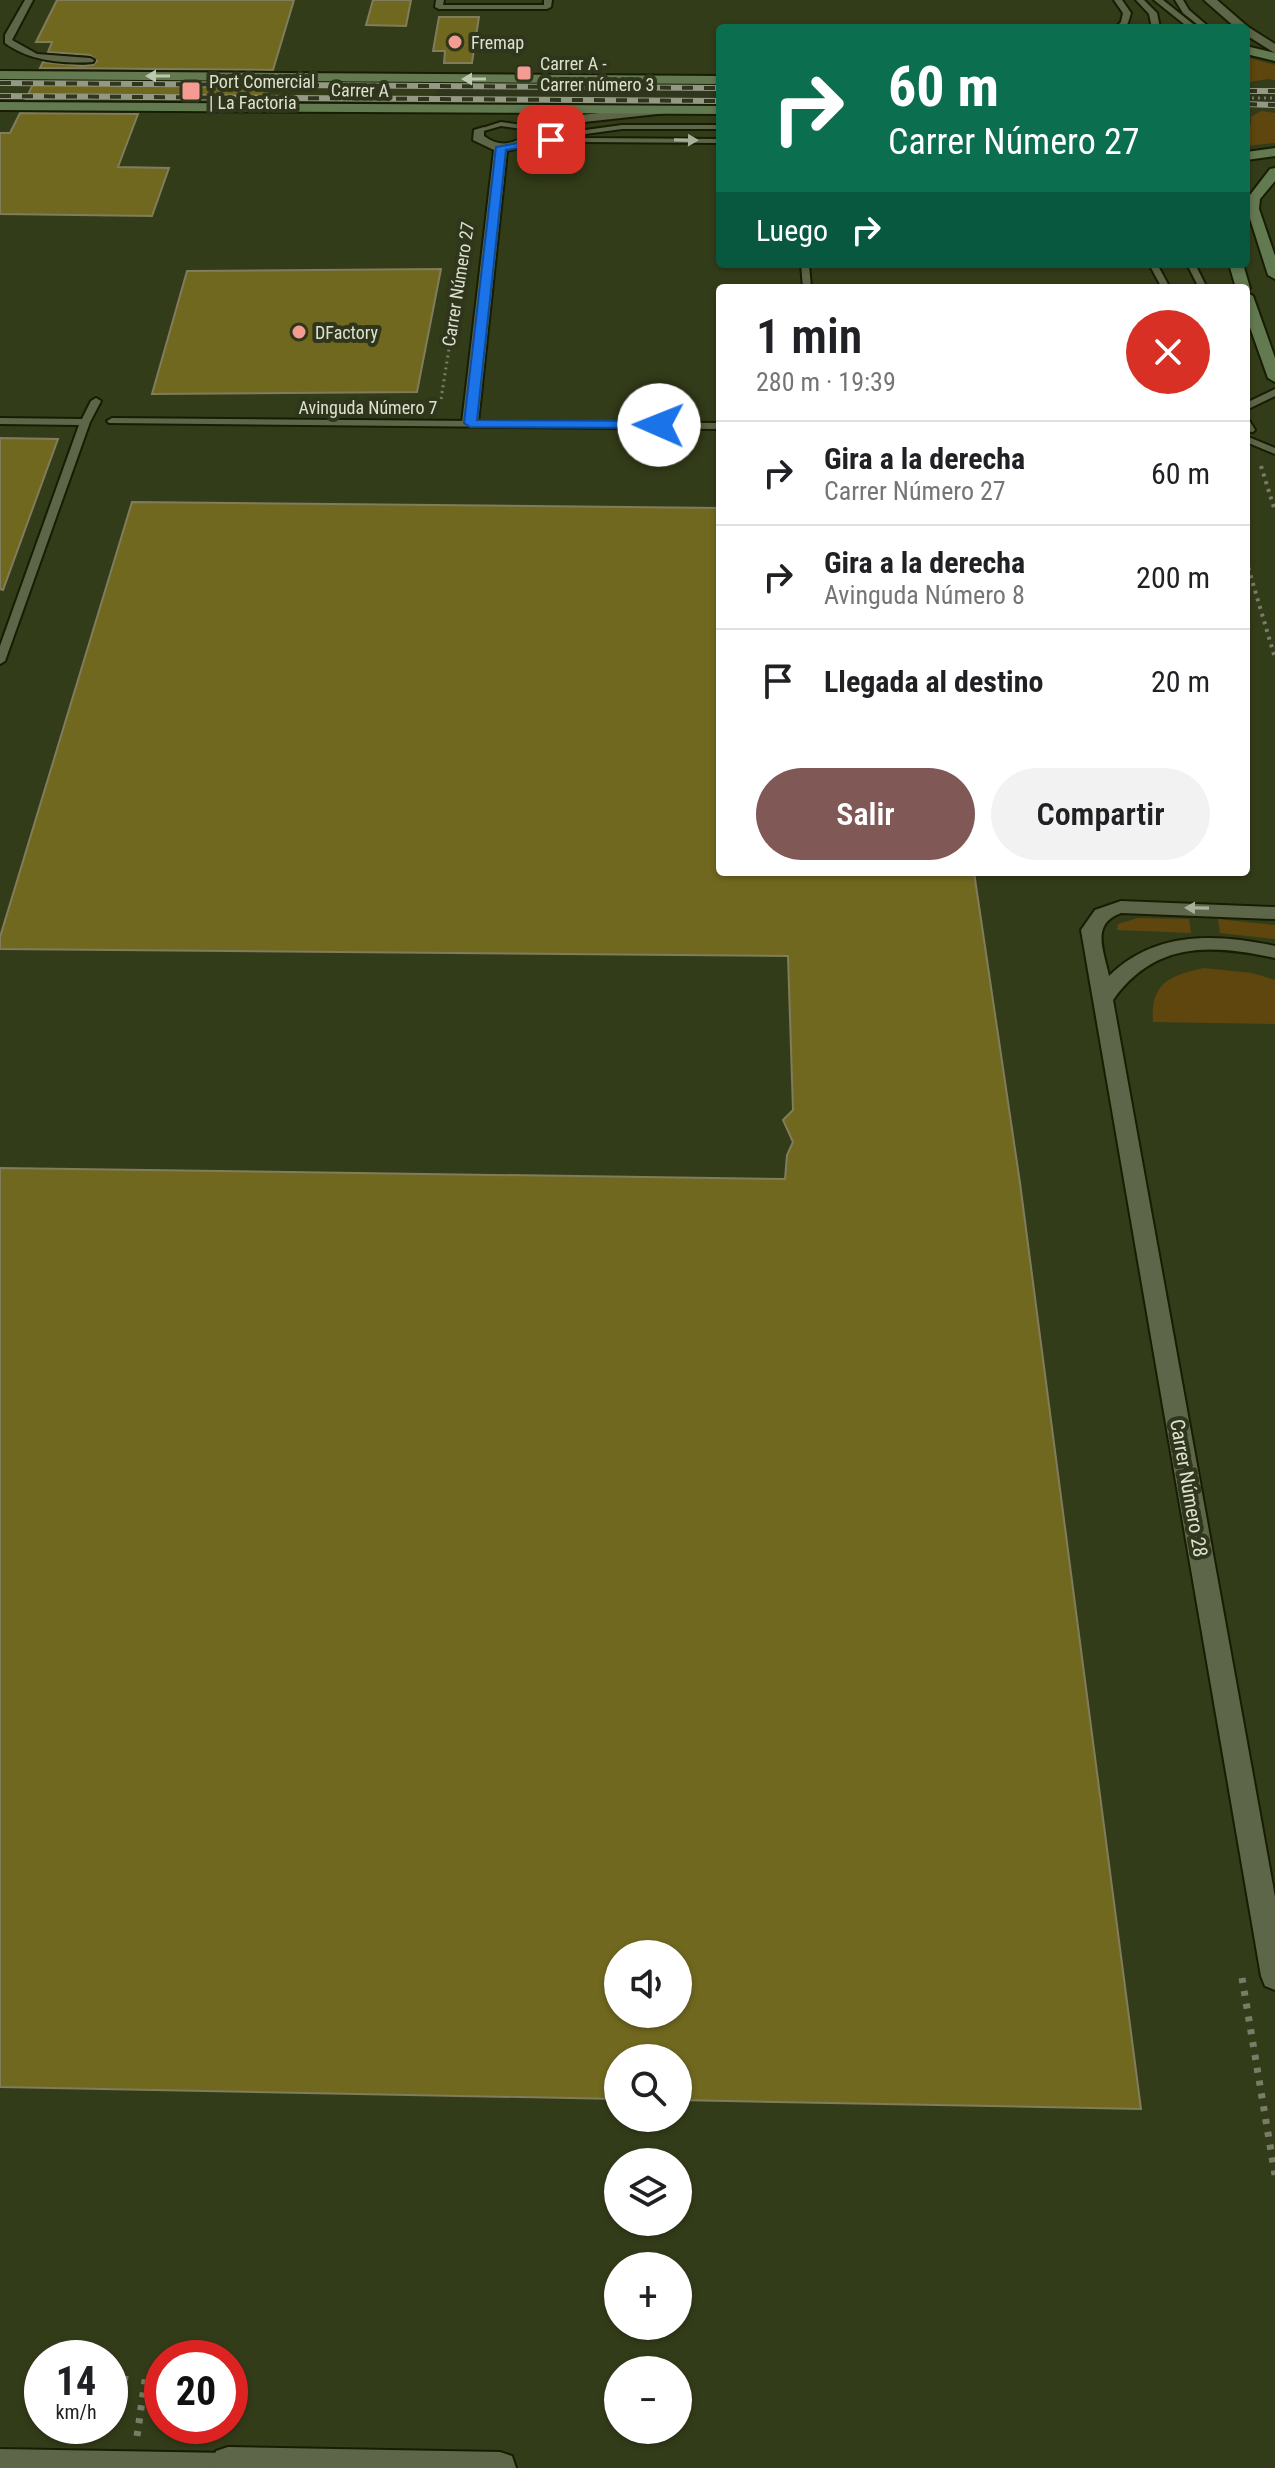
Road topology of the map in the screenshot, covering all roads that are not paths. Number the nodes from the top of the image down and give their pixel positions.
1 (29, 0) edge
2 (440, 0) edge
3 (548, 0) edge
4 (1118, 0) edge
5 (1140, 0) edge
6 (1158, 0) edge
7 (1179, 0) edge
8 (1210, 0) edge
9 (1123, 24) edge
10 (1155, 24) edge
11 (1189, 24) edge
12 (1201, 24) edge
13 (1238, 24) edge
14 (1250, 33) edge
15 (1275, 49) edge
16 (1250, 51) edge
17 (1275, 57) edge
18 (90, 60) dead end
19 (0, 75) edge
20 (716, 80) edge
21 (0, 106) edge
22 (464, 109) junction
23 (664, 110) junction
24 (716, 110) edge
25 (647, 126) junction
26 (716, 127) edge
27 (529, 129) junction
28 (480, 130) junction
29 (646, 140) junction
30 (716, 141) edge
31 (524, 143) junction
32 (501, 147) junction
33 (1275, 152) edge
34 (1250, 155) edge
35 (1275, 172) edge
36 (1275, 218) edge
37 (1262, 241) junction
38 (1272, 262) edge
39 (1275, 275) edge
40 (1250, 307) edge
41 (1275, 378) edge
42 (1275, 392) edge
43 (96, 401) dead end
44 (1250, 405) edge
45 (0, 421) edge
46 (112, 421) dead end
47 (85, 422) junction
48 (470, 423) junction
49 (716, 426) edge
50 (1250, 434) edge
51 (1275, 451) edge
52 (0, 661) edge
53 (1275, 913) edge
54 (1275, 952) edge
55 (1102, 1001) junction
56 (1275, 1976) edge
57 (0, 2459) edge
58 (227, 2466) edge
59 (500, 2468) edge

1 - 18 lane
2 - 3 lane
4 - 9 lane
5 - 10 lane
6 - 11 lane
7 - 12 lane
8 - 13 street
14 - 15 street
16 - 17 main road
20 -> 19 main road, Carrer A
21 - 22 main road, Carrer A
22 - 23 main road, Carrer A
22 - 28 street
23 - 24 main road, Carrer A
23 - 27 street
25 - 26 lane
25 - 27 lane
25 - 29 lane
27 - 28 lane
27 - 31 street
28 - 32 street
29 -> 30 lane
29 - 31 lane
31 - 32 street
32 - 48 street, Carrer Número 27
33 - 34 main road
35 - 37 main road
36 - 37 main road
37 - 38 main road
38 - 39 main road
40 - 41 main road
42 - 44 lane
43 - 47 lane
45 - 47 lane
46 - 48 lane, Avinguda Número 7
47 - 52 lane
48 - 49 lane, Avinguda Número 7
50 - 51 lane
53 -> 55 street, Carrer Número 28
54 - 55 street
55 - 56 street, Carrer Número 28
57 - 58 lane
58 - 59 street

